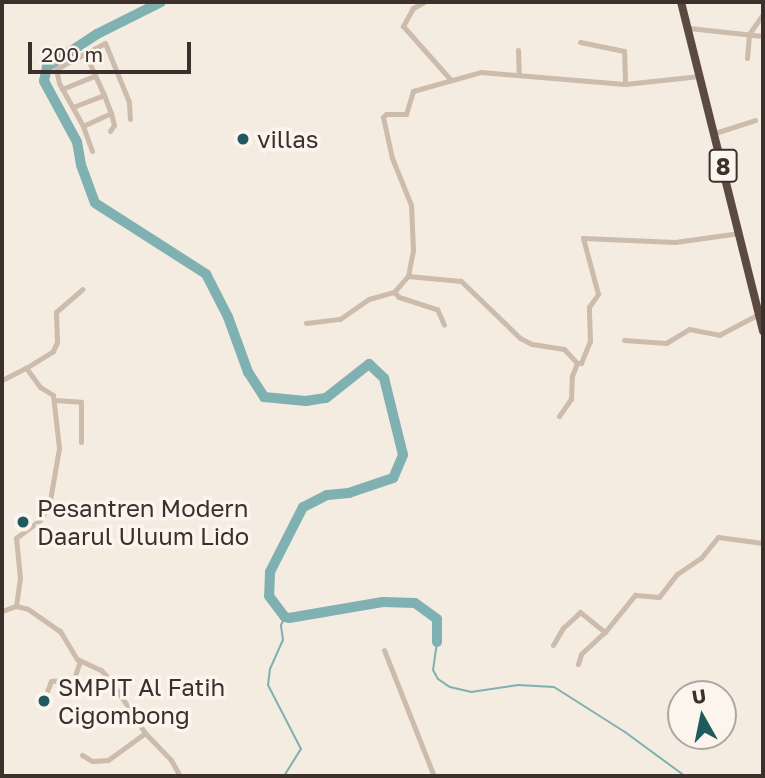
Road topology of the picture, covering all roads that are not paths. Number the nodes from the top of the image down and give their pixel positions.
1 (424, 2) edge
2 (681, 2) edge
3 (763, 14) edge
4 (689, 28) junction
5 (749, 34) junction
6 (763, 36) edge
7 (580, 42) dead end
8 (518, 50) dead end
9 (86, 55) junction
10 (747, 58) dead end
11 (519, 75) junction
12 (96, 76) junction
13 (701, 76) junction
14 (450, 79) junction
15 (625, 85) junction
16 (62, 89) junction
17 (104, 95) junction
18 (73, 107) junction
19 (111, 113) junction
20 (130, 119) dead end
21 (755, 120) dead end
22 (83, 125) junction
23 (110, 131) dead end
24 (715, 132) junction
25 (92, 150) dead end
26 (739, 233) junction
27 (408, 276) junction
28 (82, 289) dead end
29 (394, 292) junction
30 (759, 314) junction
31 (306, 323) dead end
32 (443, 325) dead end
33 (763, 331) edge
34 (624, 340) dead end
35 (577, 363) junction
36 (26, 368) junction
37 (2, 380) edge
38 (55, 400) junction
39 (559, 416) dead end
40 (81, 442) dead end
41 (763, 543) edge
42 (16, 606) junction
43 (2, 611) edge
44 (605, 632) junction
45 (553, 645) dead end
46 (384, 650) dead end
47 (80, 661) junction
48 (579, 664) dead end
49 (43, 702) dead end
50 (145, 733) junction
51 (82, 755) dead end
52 (180, 776) edge
53 (434, 776) edge

1 - 14 street
2 - 4 highway, 8
3 - 5 street
4 - 5 street
4 - 13 highway, 8
5 - 6 street
5 - 10 street
7 - 15 street
8 - 11 street
9 - 12 street
9 - 16 street
9 - 20 street
11 - 14 street
11 - 15 street
12 - 16 street
12 - 17 street
13 - 15 street
13 - 24 highway, 8
14 - 27 street
16 - 18 street
17 - 18 street
17 - 19 street
18 - 22 street
19 - 22 street
19 - 23 street
21 - 24 street
22 - 25 street
24 - 26 highway, 8
26 - 30 highway, 8
26 - 35 street
27 - 29 street
27 - 35 street
28 - 36 street
29 - 31 street
29 - 32 street
30 - 33 highway, 8
30 - 34 street
35 - 39 street
36 - 37 street
36 - 38 street
38 - 40 street
38 - 42 street
41 - 44 street
42 - 43 street
42 - 47 street
44 - 45 street
44 - 48 street
46 - 53 street
47 - 49 street
47 - 50 street
50 - 51 street
50 - 52 street

